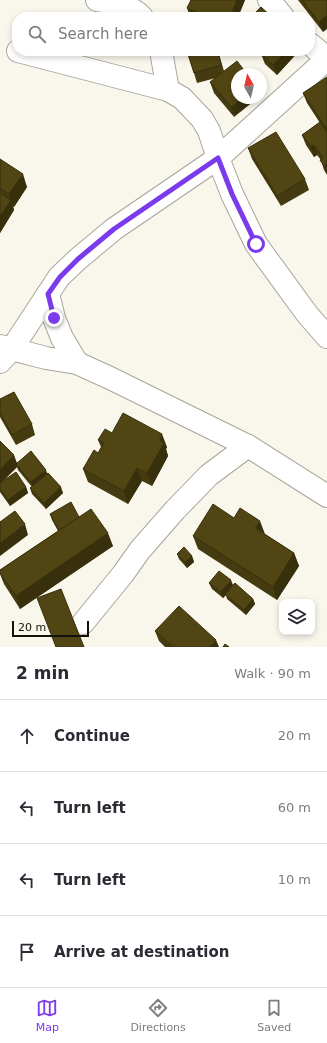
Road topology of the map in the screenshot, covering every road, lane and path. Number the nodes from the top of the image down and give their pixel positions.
1 (97, 0) edge
2 (269, 0) edge
3 (134, 12) edge
4 (279, 12) edge
5 (0, 46) edge
6 (315, 48) edge
7 (12, 50) edge
8 (36, 56) edge
9 (162, 56) edge
10 (327, 58) edge
11 (168, 90) junction
12 (218, 158) junction
13 (48, 294) junction
14 (327, 337) edge
15 (4, 353) edge
16 (77, 363) junction
17 (248, 446) junction
18 (327, 496) edge
19 (83, 623) dead end

1 - 3 street
2 - 4 street
5 - 7 street
6 - 10 street
8 - 11 street
9 - 11 street
10 - 12 street
11 - 12 street
12 - 13 street
12 - 14 street
13 - 15 street
13 - 16 street
15 - 16 street
16 - 17 street
17 - 18 street
17 - 19 street

